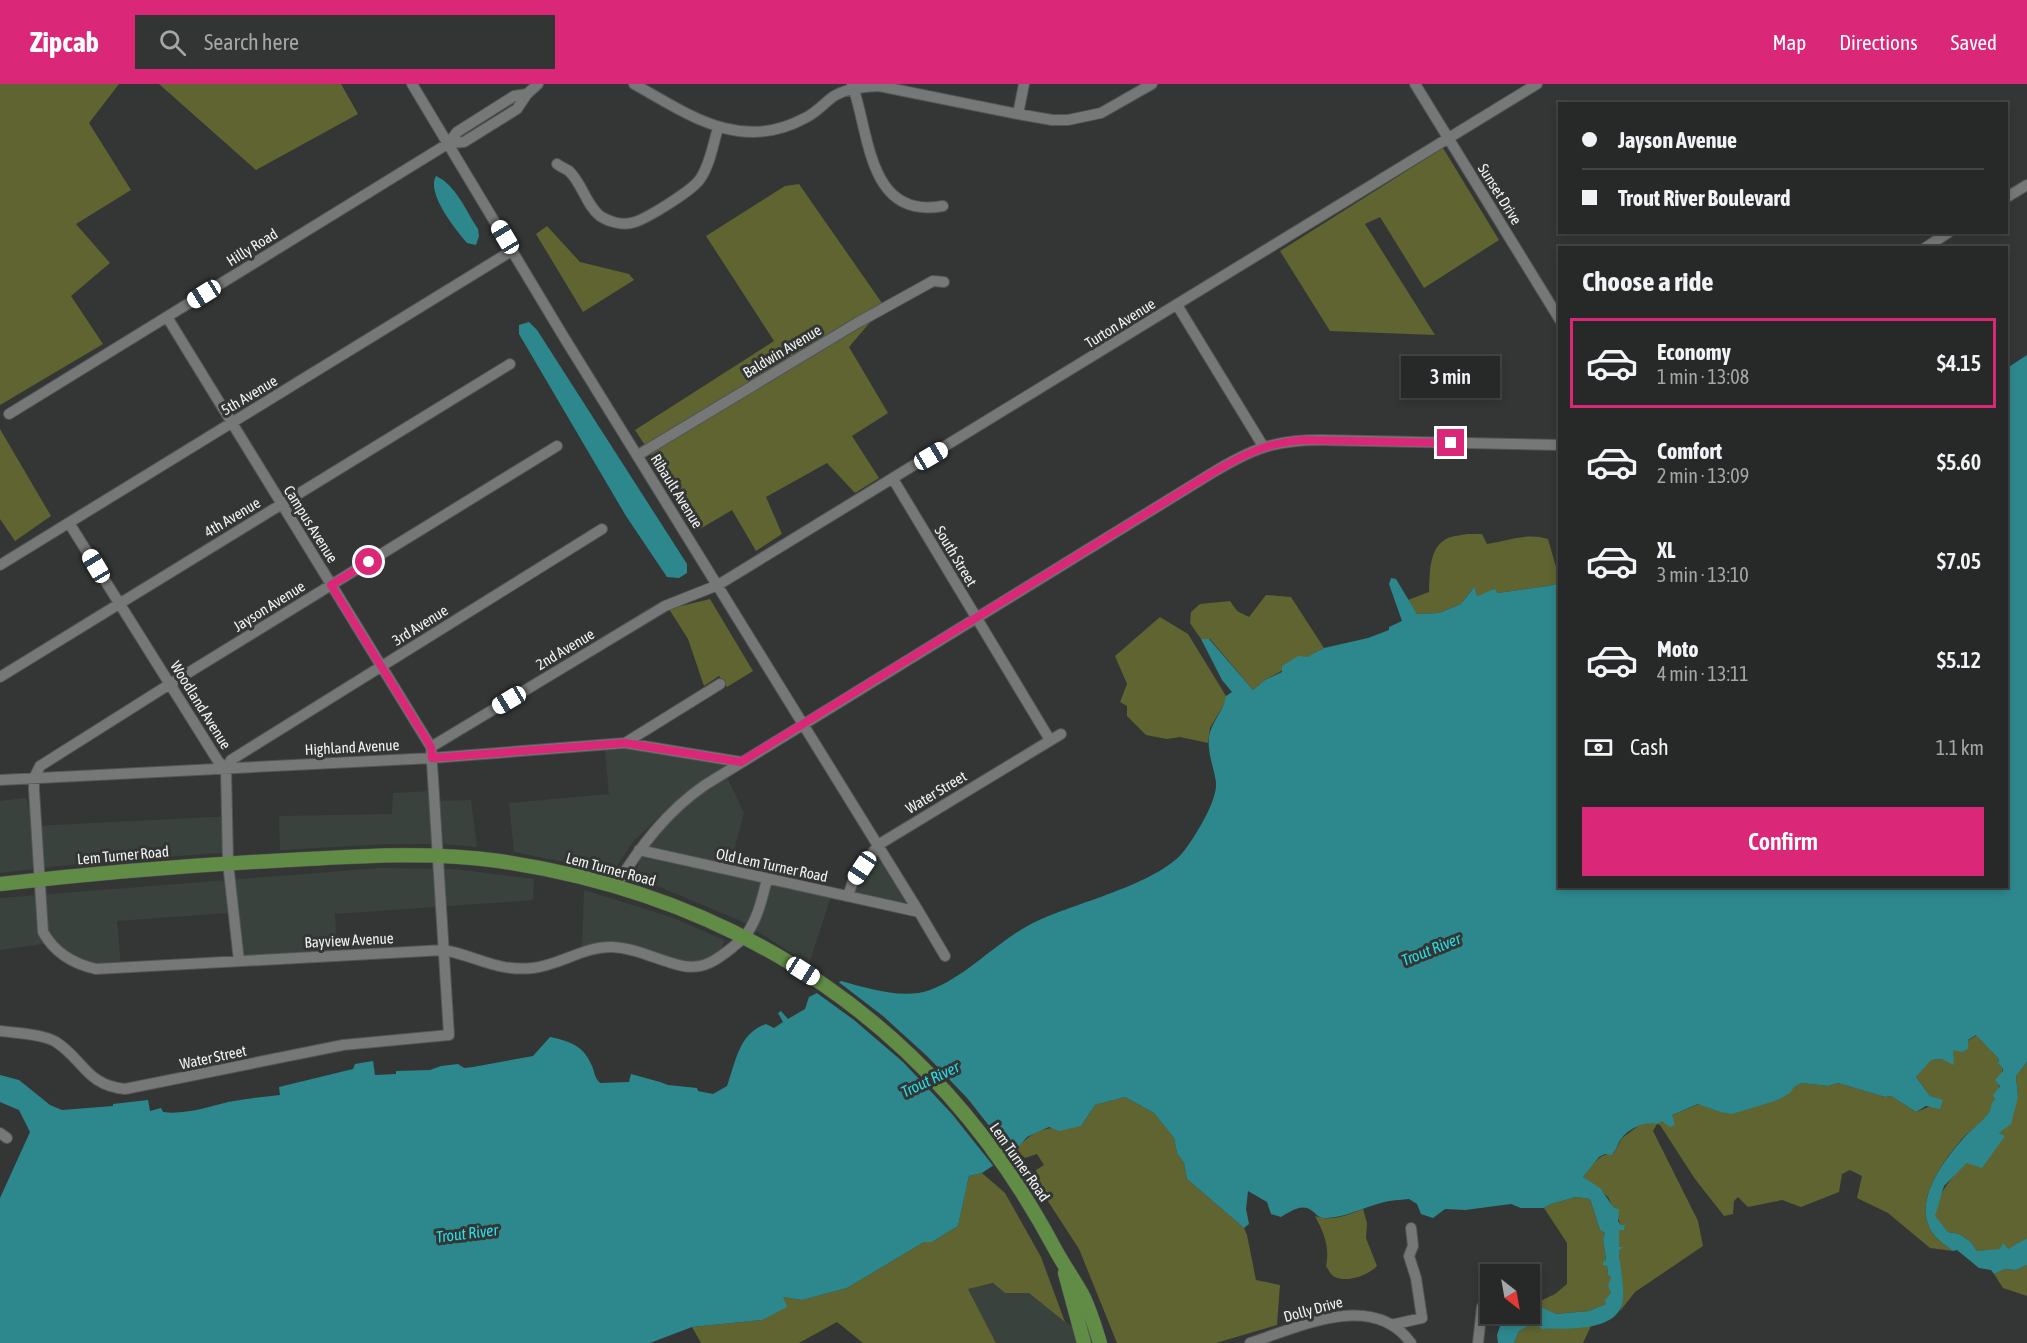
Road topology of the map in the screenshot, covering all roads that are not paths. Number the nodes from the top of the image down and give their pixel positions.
1 (412, 84) edge
2 (538, 84) edge
3 (634, 84) edge
4 (1024, 84) edge
5 (1152, 84) edge
6 (1415, 84) edge
7 (1537, 84) edge
8 (853, 86) edge
9 (1018, 114) junction
10 (718, 128) junction
11 (1449, 139) junction
12 (448, 143) junction
13 (557, 164) dead end
14 (2027, 185) edge
15 (2008, 196) edge
16 (943, 206) dead end
17 (1946, 234) edge
18 (1928, 246) edge
19 (513, 250) junction
20 (944, 282) dead end
21 (1177, 305) junction
22 (167, 317) junction
23 (1558, 317) edge
24 (510, 364) dead end
25 (9, 414) dead end
26 (231, 423) junction
27 (1558, 445) edge
28 (557, 446) dead end
29 (1263, 446) junction
30 (638, 455) junction
31 (893, 479) junction
32 (281, 505) junction
33 (69, 523) junction
34 (602, 529) dead end
35 (0, 565) edge
36 (331, 585) junction
37 (718, 585) junction
38 (118, 604) junction
39 (976, 618) junction
40 (382, 667) junction
41 (0, 677) edge
42 (170, 684) junction
43 (720, 684) dead end
44 (803, 723) junction
45 (1061, 734) dead end
46 (1050, 740) junction
47 (625, 743) junction
48 (431, 752) junction
49 (741, 762) junction
50 (226, 769) junction
51 (34, 778) junction
52 (0, 780) edge
53 (878, 845) junction
54 (639, 850) junction
55 (437, 855) junction
56 (228, 863) junction
57 (39, 879) junction
58 (767, 879) junction
59 (0, 884) edge
60 (616, 885) junction
61 (848, 896) junction
62 (919, 912) junction
63 (746, 937) junction
64 (444, 950) junction
65 (945, 956) dead end
66 (239, 961) junction
67 (0, 1030) edge
68 (449, 1035) joint
69 (1411, 1228) dead end
70 (1062, 1263) junction
71 (1480, 1324) edge
72 (1391, 1325) junction
73 (1284, 1338) edge
74 (1084, 1343) edge
75 (1101, 1343) edge
76 (1250, 1343) edge
77 (1411, 1343) edge
78 (1478, 1343) edge

1 - 12 street, Ribault Avenue
2 - 12 street, Hilly Road
3 - 10 street
4 - 9 street
5 - 9 street
6 - 11 street, Sunset Drive
7 - 11 street, Turton Avenue
8 - 9 street
8 - 10 street
8 - 16 street
10 - 13 street
11 - 21 street, Turton Avenue
11 - 23 street, Sunset Drive
12 - 19 street, Ribault Avenue
12 - 22 street, Hilly Road
14 - 15 street
17 - 18 street
19 - 26 street, 5th Avenue
19 - 30 street, Ribault Avenue
20 - 30 street, Baldwin Avenue
21 - 29 street
21 - 31 street, Turton Avenue
22 - 25 street, Hilly Road
22 - 26 street, Campus Avenue
24 - 32 street, 4th Avenue
26 - 32 street, Campus Avenue
26 - 33 street, 5th Avenue
27 - 29 street
28 - 36 street, Jayson Avenue
29 - 39 street
30 - 37 street, Ribault Avenue
31 - 37 street, Turton Avenue
31 - 39 street, South Street
32 - 36 street, Campus Avenue
32 - 38 street, 4th Avenue
33 - 35 street, 5th Avenue
33 - 38 street, Woodland Avenue
34 - 40 street, 3rd Avenue
36 - 40 street, Campus Avenue
36 - 42 street, Jayson Avenue
37 - 44 street, Ribault Avenue
37 - 48 street, 2nd Avenue
38 - 41 street, 4th Avenue
38 - 42 street, Woodland Avenue
39 - 44 street
39 - 46 street, South Street
40 - 48 street, Campus Avenue
40 - 50 street, 3rd Avenue
42 - 50 street, Woodland Avenue
42 - 51 street, Jayson Avenue
43 - 47 street
44 - 49 street
44 - 53 street, Ribault Avenue
45 - 46 street, Water Street
46 - 53 street, Water Street
47 - 48 street, Highland Avenue
47 - 49 street, Highland Avenue
48 - 50 street, Highland Avenue
48 - 55 street, Campus Avenue
49 - 54 street
50 - 51 street, Highland Avenue
50 - 56 street, Woodland Avenue
51 - 52 street, Highland Avenue
51 - 57 street, Bayview Avenue
53 - 61 street, Water Street
53 - 62 street, Ribault Avenue
54 - 58 street, Old Lem Turner Road
54 - 60 street
55 - 56 main road, Lem Turner Road
55 - 60 main road, Lem Turner Road
55 - 64 street, Campus Avenue
56 - 57 main road, Lem Turner Road
56 - 66 street, Woodland Avenue
57 - 59 main road, Lem Turner Road
57 - 66 street, Bayview Avenue
58 - 61 street, Old Lem Turner Road
58 - 63 street, Bayview Avenue
60 - 63 main road, Lem Turner Road
61 - 62 street, Old Lem Turner Road
62 - 65 street
63 - 64 street, Bayview Avenue
63 - 70 main road, Lem Turner Road
64 - 66 street, Bayview Avenue
64 - 68 street, Campus Avenue
67 - 68 street, Water Street
69 - 72 street
70 - 74 main road, Lem Turner Road
70 - 75 main road, Lem Turner Road
71 - 78 street
72 - 73 street, Dolly Drive
72 - 77 street, Dolly Drive
73 - 76 street, Dolly Drive

